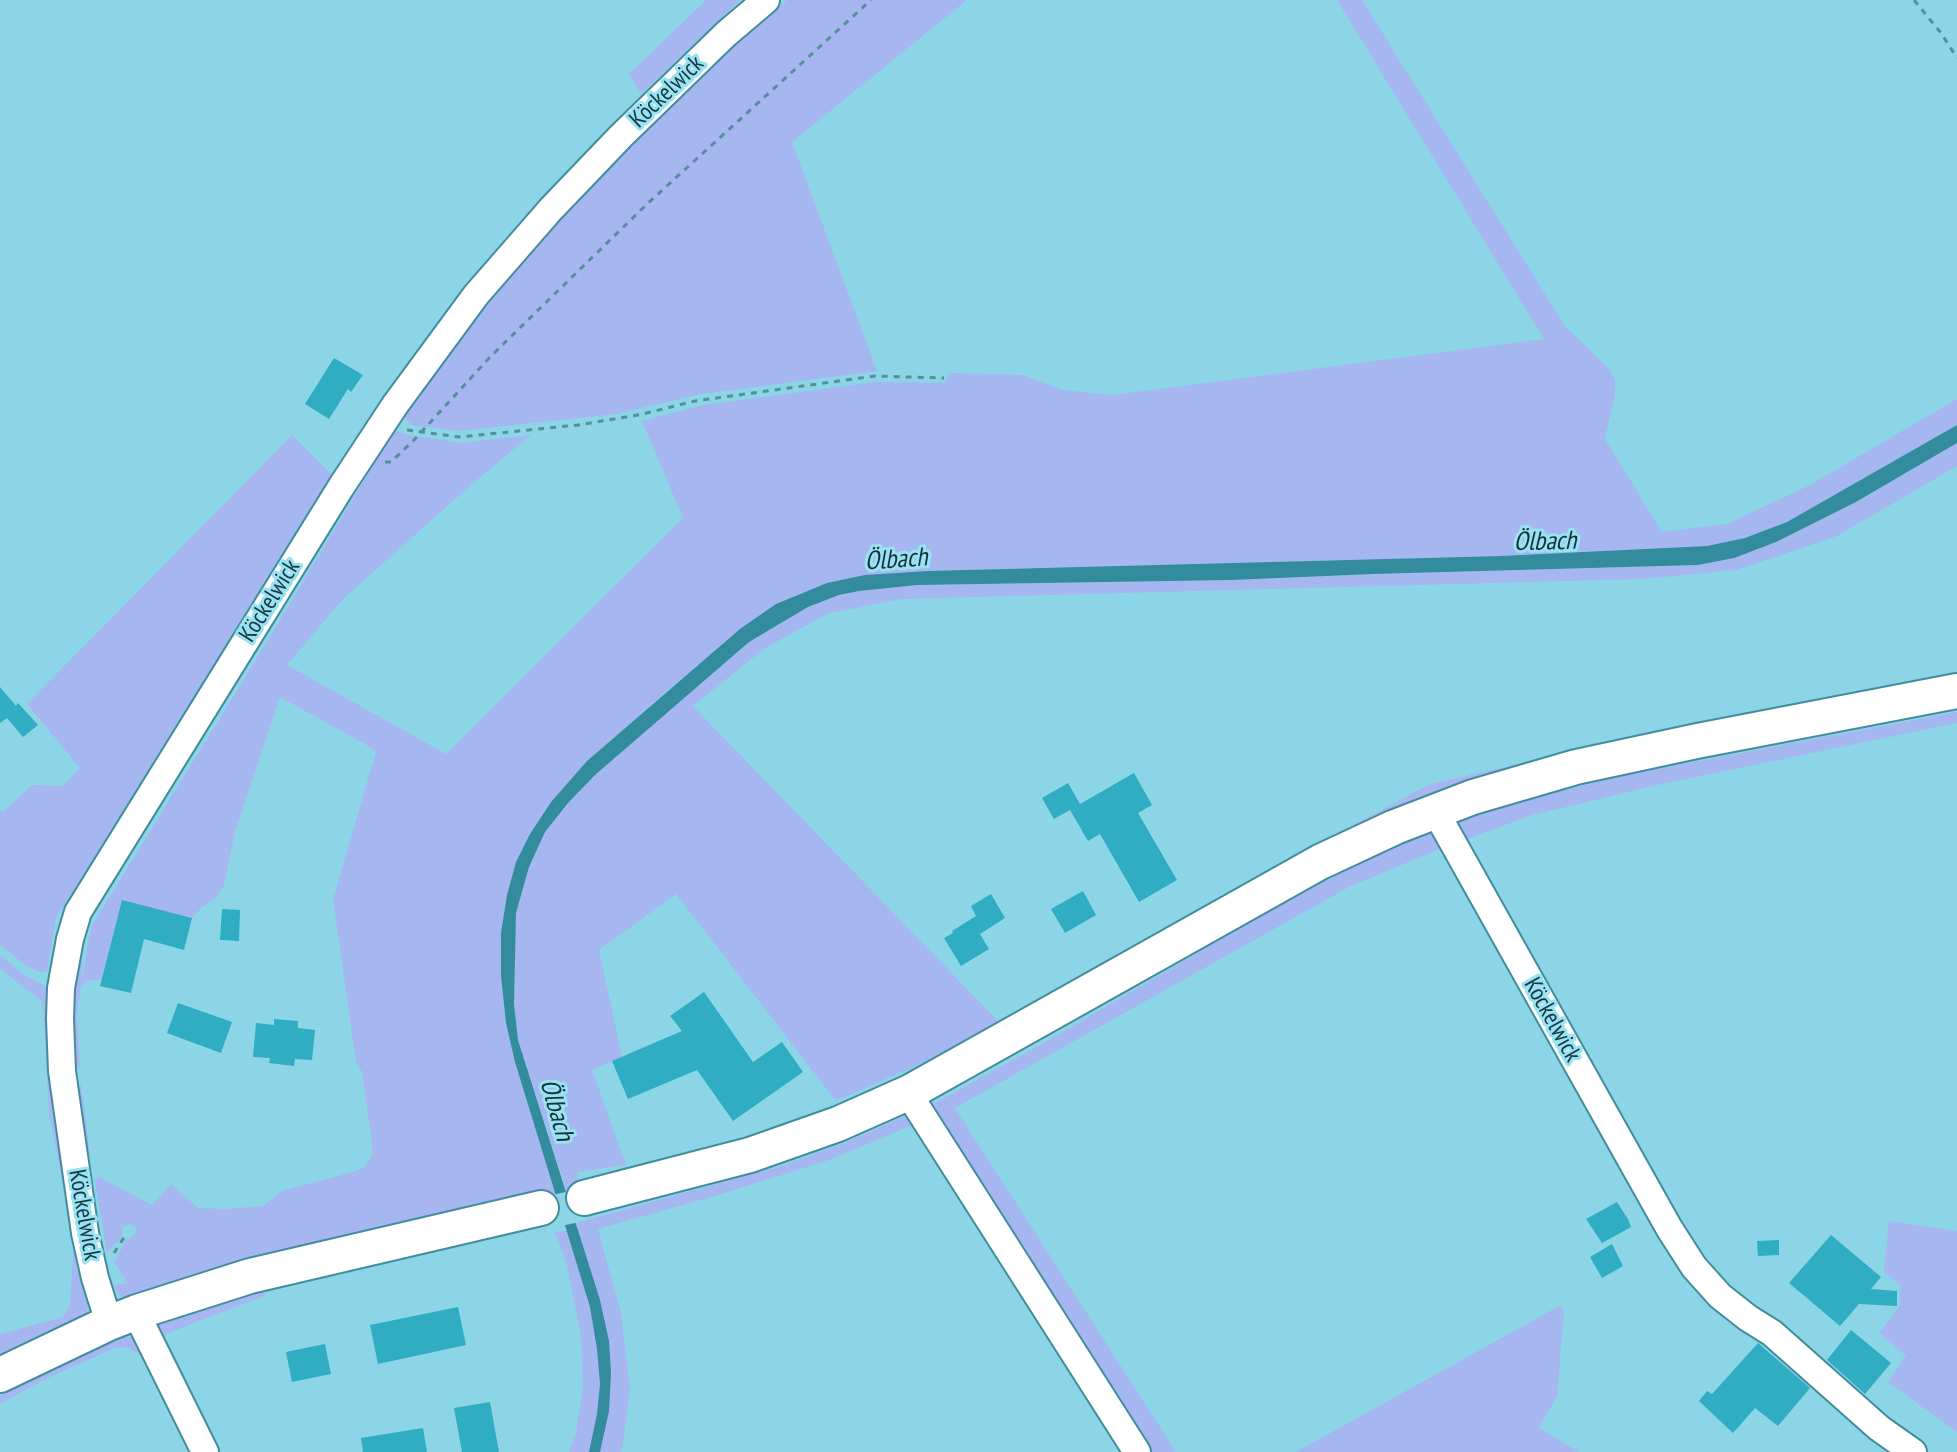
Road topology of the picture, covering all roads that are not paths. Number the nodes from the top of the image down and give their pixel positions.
1 (766, 0) edge
2 (1957, 691) edge
3 (1438, 810) junction
4 (910, 1092) junction
5 (584, 1198) joint
6 (541, 1208) joint
7 (123, 1317) junction
8 (0, 1375) edge
9 (205, 1452) edge
10 (1137, 1452) edge
11 (1913, 1452) edge

1 - 7 street, Köckelwick
2 - 3 main road
3 - 4 main road
3 - 11 street, Köckelwick
4 - 5 main road
4 - 10 street
5 - 6 street
6 - 7 main road
7 - 8 main road
7 - 9 street, Köckelwick

